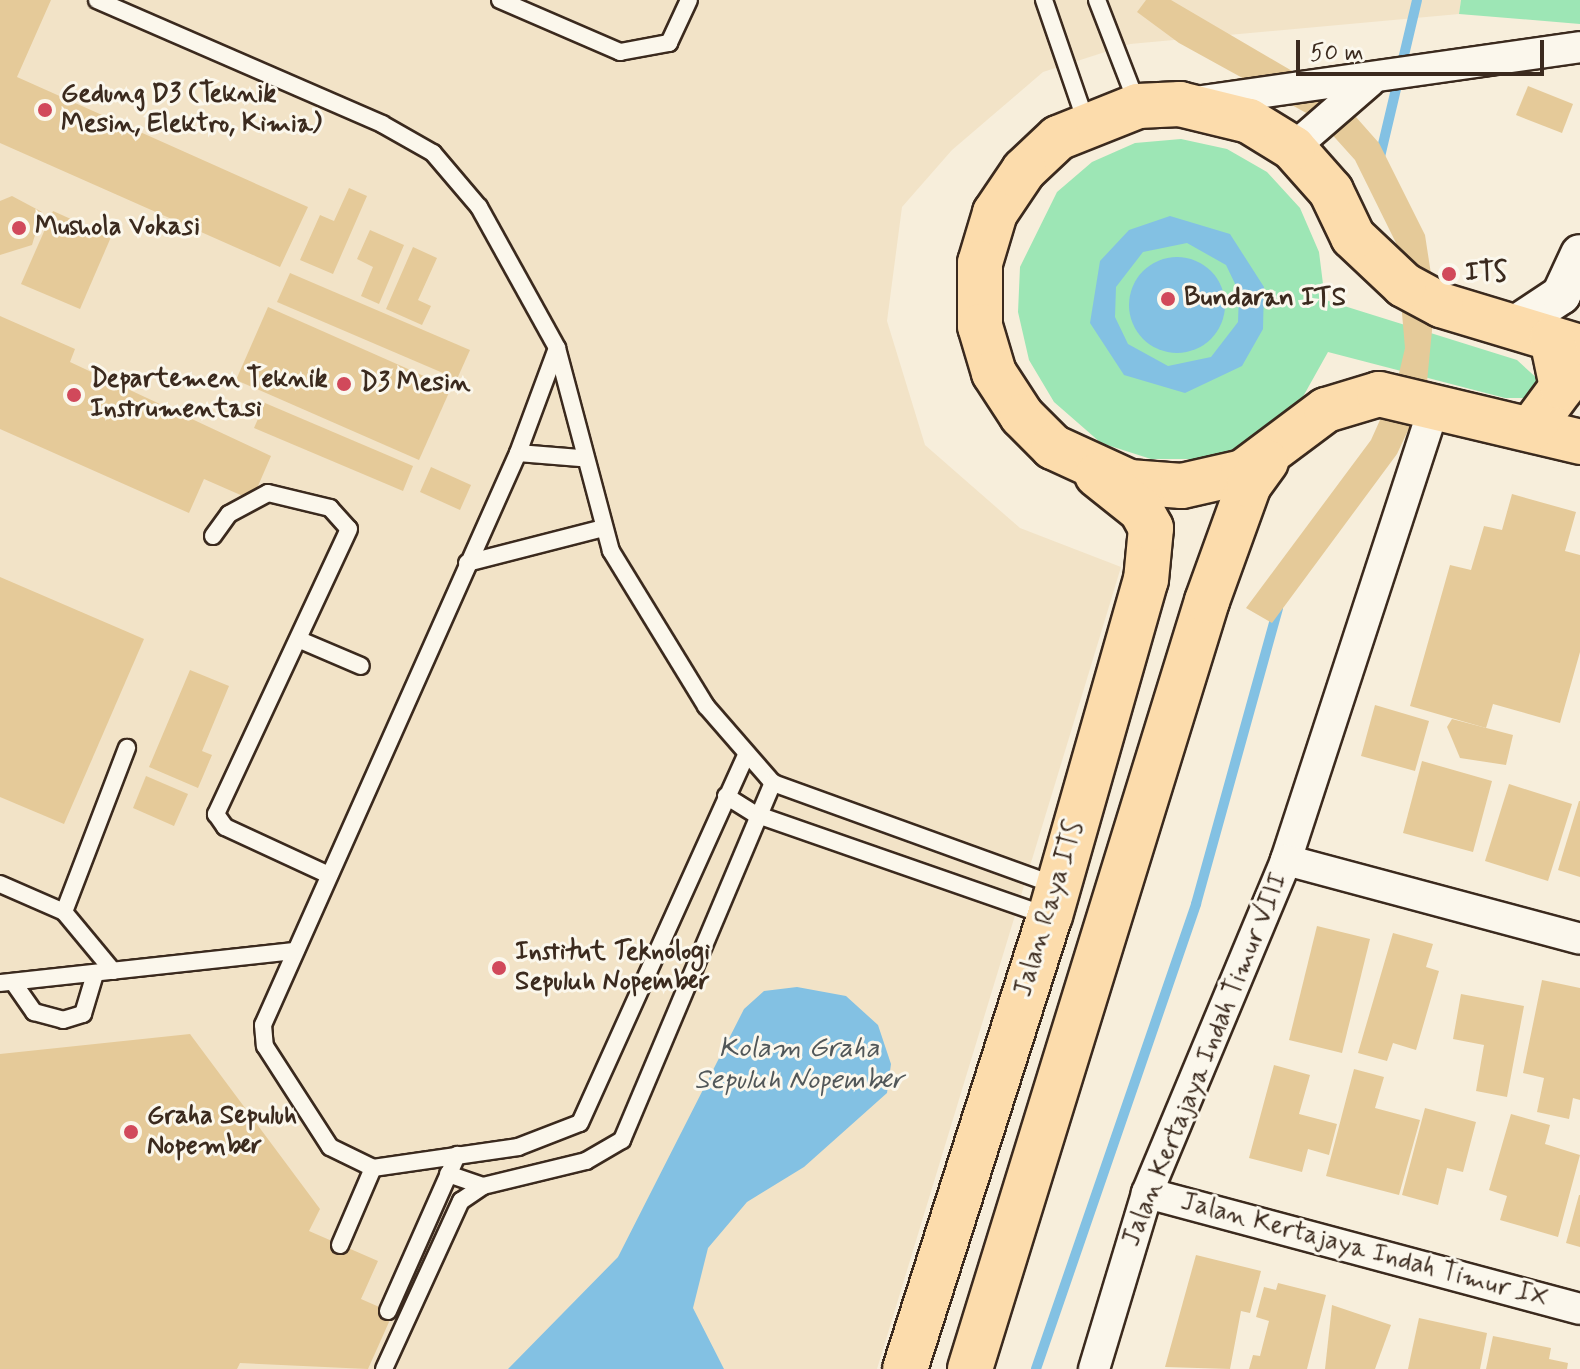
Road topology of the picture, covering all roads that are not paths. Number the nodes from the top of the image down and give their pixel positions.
1 (97, 0) edge
2 (500, 0) edge
3 (689, 0) edge
4 (1044, 0) edge
5 (1097, 0) edge
6 (1580, 47) edge
7 (1375, 80) junction
8 (1180, 104) junction
9 (1138, 106) junction
10 (1086, 122) junction
11 (1293, 148) junction
12 (1580, 254) edge
13 (1547, 338) edge
14 (557, 348) junction
15 (1434, 407) junction
16 (1531, 429) junction
17 (1580, 442) edge
18 (518, 453) junction
19 (580, 458) junction
20 (1266, 462) junction
21 (1089, 468) junction
22 (603, 528) junction
23 (213, 536) dead end
24 (467, 563) junction
25 (300, 640) junction
26 (361, 666) dead end
27 (127, 748) dead end
28 (746, 755) junction
29 (773, 783) junction
30 (726, 796) junction
31 (755, 814) junction
32 (1286, 860) junction
33 (329, 875) junction
34 (0, 884) edge
35 (1054, 901) junction
36 (64, 912) junction
37 (1580, 939) edge
38 (295, 951) junction
39 (113, 971) junction
40 (95, 974) junction
41 (6, 983) edge
42 (457, 1155) junction
43 (373, 1168) junction
44 (448, 1174) junction
45 (967, 1174) junction
46 (483, 1186) junction
47 (1027, 1193) junction
48 (1147, 1193) junction
49 (945, 1242) junction
50 (340, 1245) dead end
51 (1004, 1263) junction
52 (1580, 1309) edge
53 (388, 1311) dead end
54 (384, 1369) edge
55 (905, 1369) edge
56 (970, 1369) edge
57 (1094, 1369) edge

1 - 14 lane
2 - 3 lane
4 - 10 lane
5 - 9 lane
6 - 7 street
7 - 8 street
7 - 11 street
8 - 9 main road
8 - 11 main road
9 - 10 main road
10 - 21 main road
11 - 13 main road
12 - 13 street
13 - 16 main road
14 - 18 lane
14 - 19 lane
15 - 16 main road
15 - 20 main road
15 - 32 street
16 - 17 main road
18 - 19 lane
18 - 24 lane
19 - 22 lane
20 - 21 main road
20 - 47 main road
21 - 35 main road, Jalan Raya ITS
22 - 24 lane
22 - 28 lane
23 - 25 lane
24 - 33 lane
25 - 26 lane
25 - 33 lane
27 - 36 lane
28 - 29 lane
28 - 30 lane
29 - 31 lane
29 - 35 lane
30 - 31 lane
30 - 42 lane
31 - 35 lane
31 - 46 lane
32 - 37 street, Jalan Kertajaya Indah Timur VIII
32 - 48 street, Jalan Kertajaya Indah Timur VIII
33 - 38 lane
34 - 36 lane
35 - 45 main road, Jalan Raya ITS
36 - 39 lane
38 - 39 lane
38 - 43 lane
39 - 40 lane
40 - 41 lane
40 - 41 lane
42 - 43 lane
42 - 44 lane
43 - 50 lane
44 - 46 lane
44 - 53 lane
45 - 47 main road
45 - 49 main road, Jalan Raya ITS
46 - 54 lane
47 - 51 main road
48 - 52 street, Jalan Kertajaya Indah Timur IX
48 - 57 street, Jalan Kertajaya Indah Timur VIII
49 - 51 main road
49 - 55 main road, Jalan Raya ITS
51 - 56 main road

